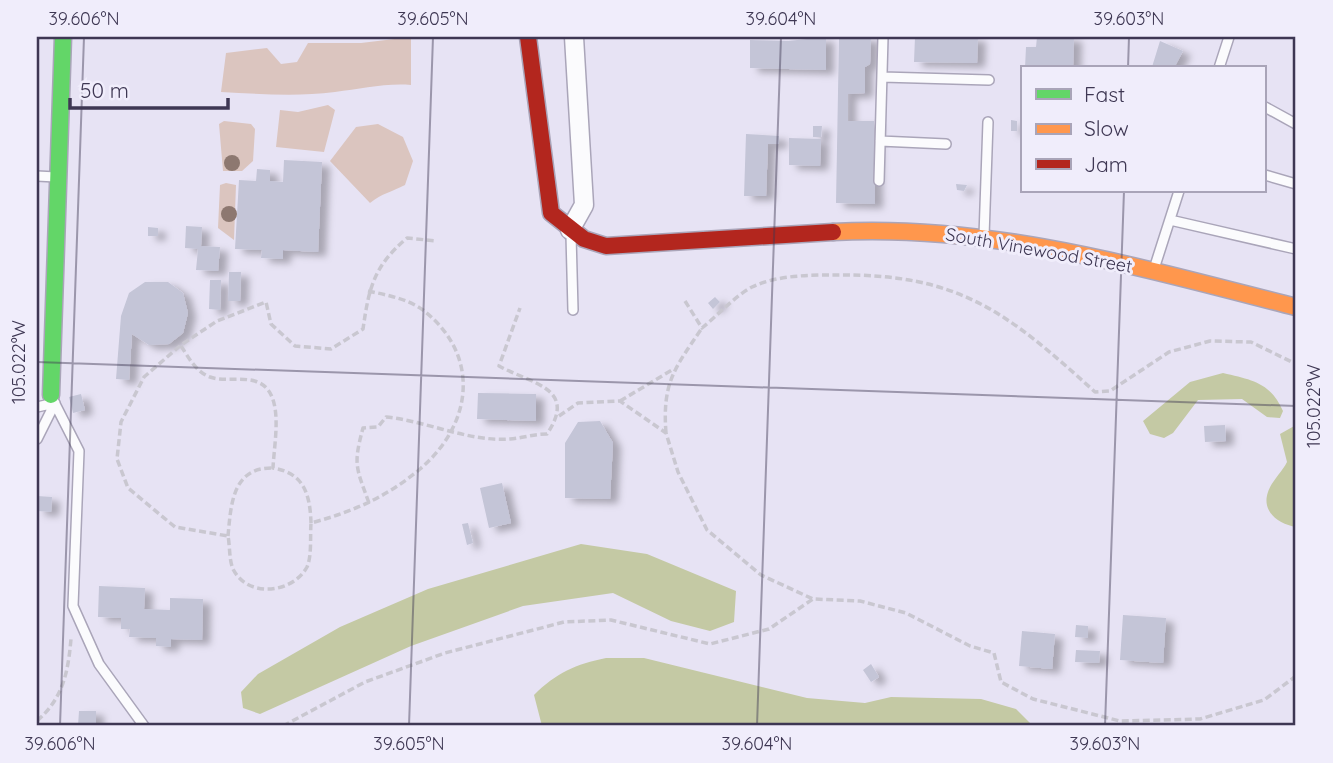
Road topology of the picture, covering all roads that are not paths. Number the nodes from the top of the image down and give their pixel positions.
1 (63, 37) edge
2 (528, 37) edge
3 (574, 37) edge
4 (883, 37) edge
5 (1229, 37) edge
6 (1220, 66) edge
7 (882, 77) junction
8 (989, 80) dead end
9 (1266, 108) edge
10 (988, 122) dead end
11 (1296, 124) edge
12 (880, 141) junction
13 (946, 144) dead end
14 (1266, 175) edge
15 (37, 176) edge
16 (58, 177) junction
17 (879, 181) dead end
18 (1296, 184) edge
19 (1179, 192) edge
20 (1170, 220) junction
21 (570, 230) junction
22 (984, 238) junction
23 (1296, 249) edge
24 (46, 271) edge
25 (1153, 271) junction
26 (1296, 307) edge
27 (572, 310) dead end
28 (53, 399) junction
29 (37, 407) edge
30 (37, 439) edge
31 (144, 726) edge

1 - 16 street
2 - 21 street, South Vinewood Street
3 - 21 street
4 - 7 lane
5 - 6 lane
7 - 8 lane
7 - 12 lane
9 - 11 lane
10 - 22 lane
12 - 13 lane
12 - 17 lane
14 - 18 lane
15 - 16 lane
16 - 24 street
19 - 20 lane
20 - 23 lane
20 - 25 lane
21 - 22 street, South Vinewood Street
21 - 27 lane
22 - 25 street, South Vinewood Street
24 - 28 street
25 - 26 street, South Vinewood Street
28 - 29 lane
28 - 30 lane
28 - 31 lane

